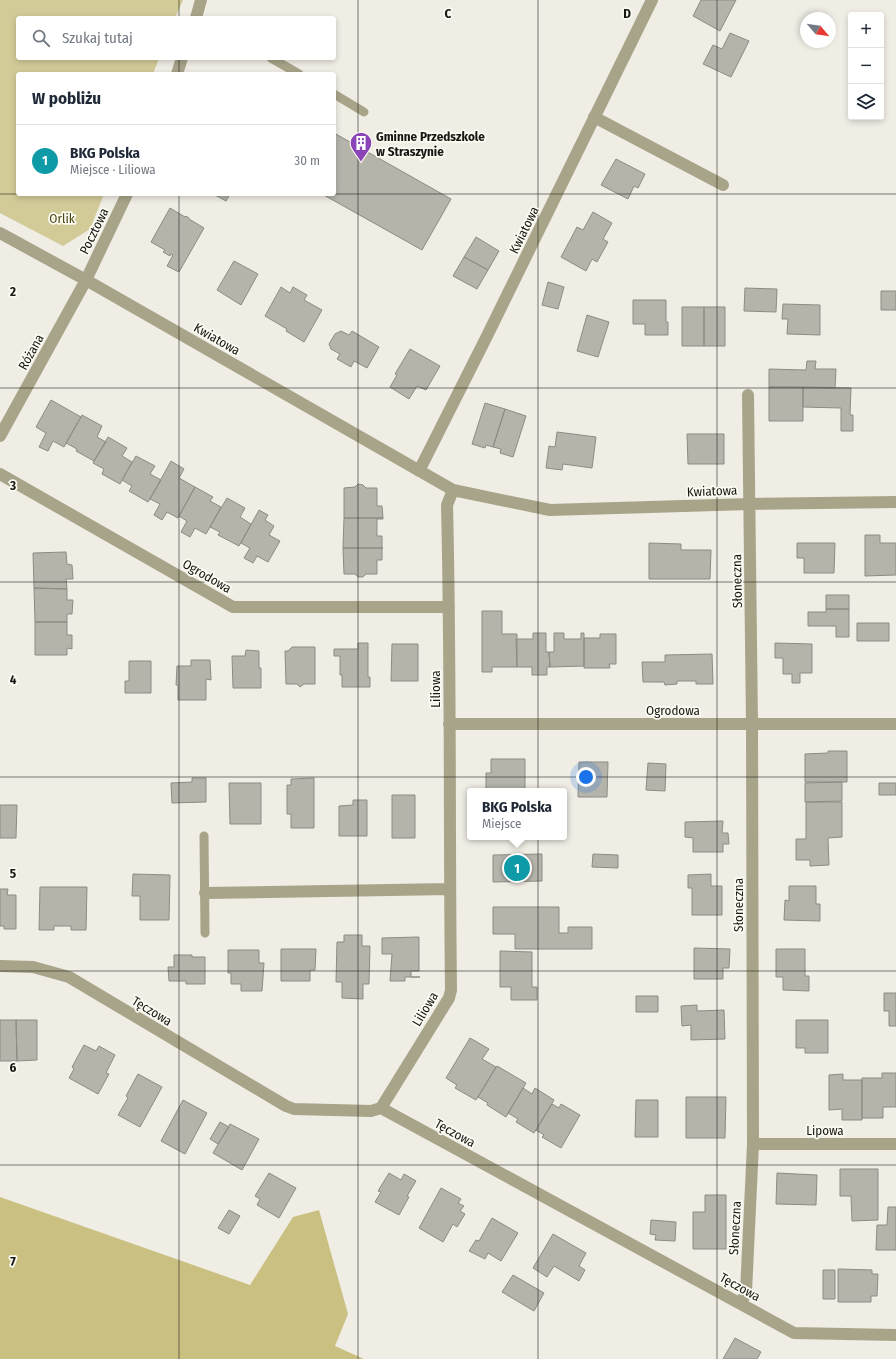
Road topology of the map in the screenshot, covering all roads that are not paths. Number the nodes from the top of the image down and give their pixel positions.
1 (200, 0) edge
2 (652, 0) edge
3 (196, 16) edge
4 (181, 60) edge
5 (274, 60) edge
6 (178, 72) edge
7 (296, 72) edge
8 (336, 95) edge
9 (364, 112) dead end
10 (594, 117) junction
11 (723, 185) dead end
12 (126, 196) edge
13 (0, 233) edge
14 (86, 280) junction
15 (748, 395) dead end
16 (0, 436) edge
17 (419, 471) junction
18 (0, 474) edge
19 (453, 490) junction
20 (896, 502) edge
21 (750, 504) junction
22 (449, 607) junction
23 (449, 724) junction
24 (752, 724) junction
25 (896, 724) edge
26 (204, 836) dead end
27 (450, 889) junction
28 (205, 893) junction
29 (206, 933) dead end
30 (0, 966) edge
31 (382, 1108) junction
32 (753, 1144) junction
33 (896, 1144) edge
34 (741, 1304) junction
35 (896, 1335) edge

1 - 3 street
2 - 10 street, Kwiatowa
4 - 6 street
5 - 7 lane
8 - 9 lane
10 - 11 street
10 - 17 street, Kwiatowa
12 - 14 street, Pocztowa
13 - 14 street, Kwiatowa
14 - 16 street, Różana
14 - 17 street, Kwiatowa
15 - 21 street, Kwiatowa
17 - 19 street, Kwiatowa
18 - 22 street, Ogrodowa
19 - 21 street, Kwiatowa
19 - 22 street, Liliowa
20 - 21 street, Kwiatowa
21 - 24 street, Słoneczna
22 - 23 street, Liliowa
23 - 24 street, Ogrodowa
23 - 27 street, Liliowa
24 - 25 street, Ogrodowa
24 - 32 street, Słoneczna
26 - 28 lane
27 - 28 street
27 - 31 street, Liliowa
28 - 29 lane
30 - 31 street, Tęczowa
31 - 34 street, Tęczowa
32 - 33 street, Lipowa
32 - 34 street, Słoneczna
34 - 35 street, Tęczowa

